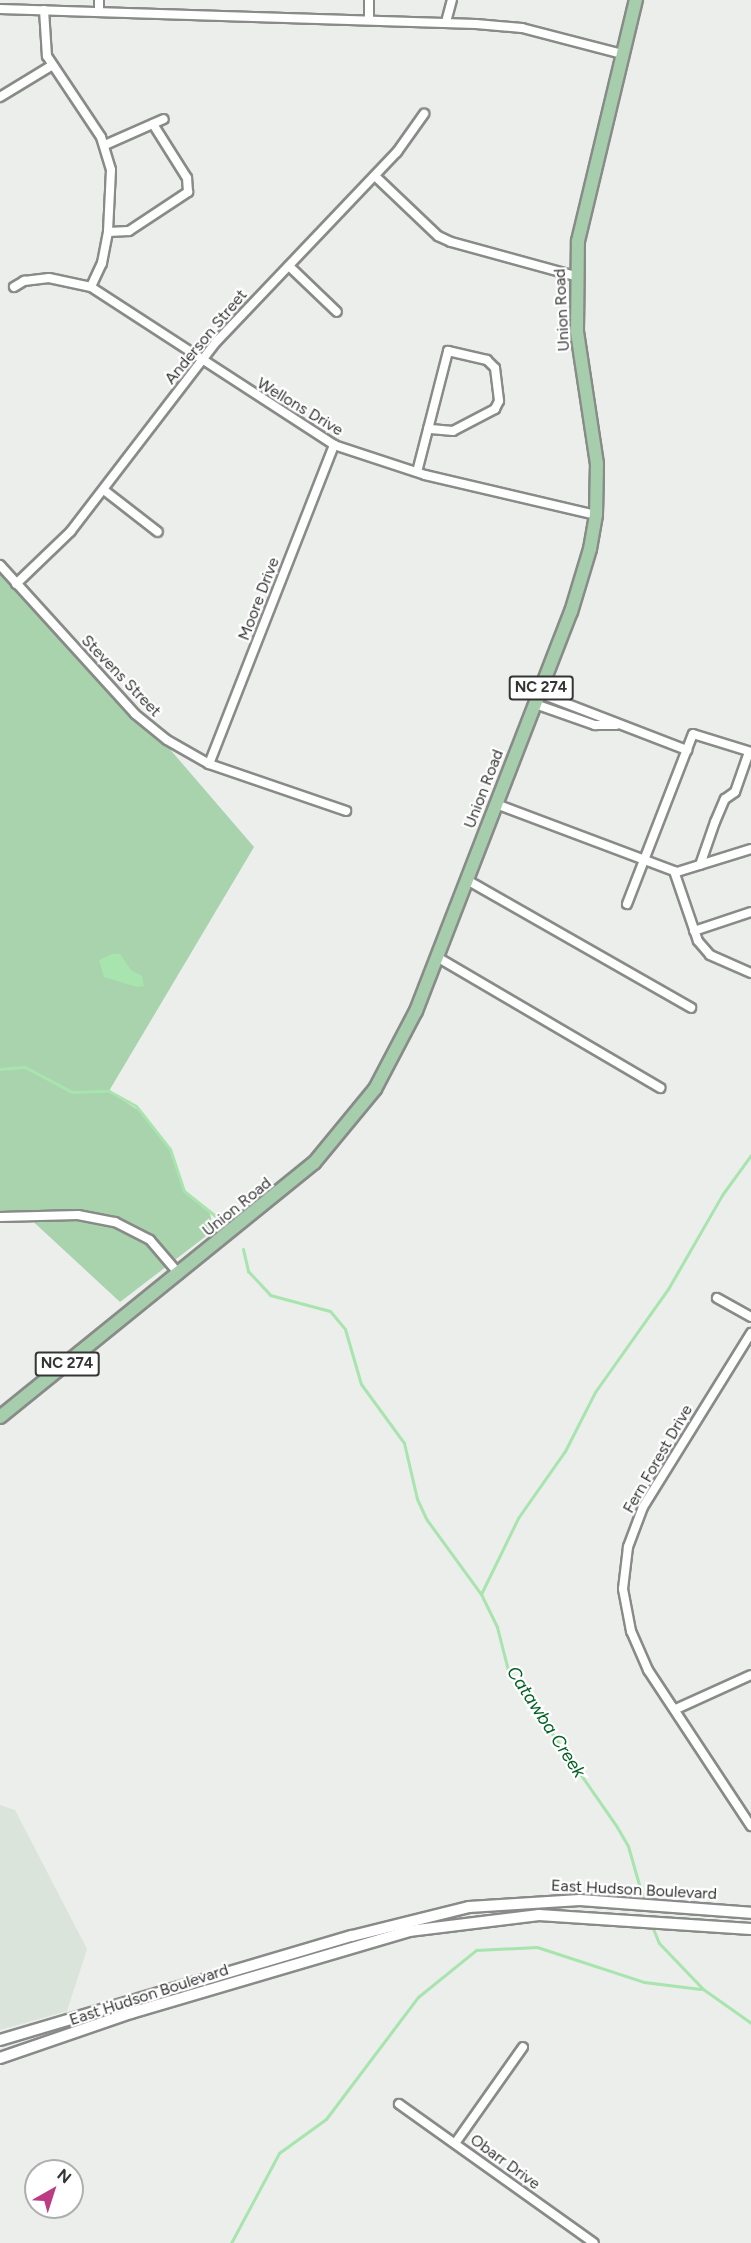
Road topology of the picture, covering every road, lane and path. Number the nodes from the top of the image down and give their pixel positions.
1 (99, 0) edge
2 (369, 0) edge
3 (452, 0) edge
4 (636, 0) edge
5 (0, 9) edge
6 (44, 10) junction
7 (99, 12) junction
8 (369, 20) junction
9 (446, 22) junction
10 (622, 54) junction
11 (51, 66) junction
12 (0, 97) edge
13 (424, 114) dead end
14 (164, 119) dead end
15 (153, 124) junction
16 (105, 145) junction
17 (375, 176) junction
18 (108, 232) junction
19 (289, 266) junction
20 (575, 276) junction
21 (14, 287) dead end
22 (91, 287) junction
23 (337, 312) dead end
24 (201, 361) junction
25 (428, 429) junction
26 (334, 445) junction
27 (417, 472) junction
28 (104, 490) junction
29 (596, 515) junction
30 (158, 532) dead end
31 (0, 565) edge
32 (16, 584) junction
33 (537, 698) junction
34 (687, 750) junction
35 (750, 752) edge
36 (209, 764) junction
37 (496, 804) junction
38 (346, 811) dead end
39 (751, 849) edge
40 (645, 860) junction
41 (700, 865) junction
42 (674, 871) junction
43 (467, 880) junction
44 (627, 904) dead end
45 (751, 912) edge
46 (694, 931) junction
47 (437, 957) junction
48 (751, 973) edge
49 (691, 1008) dead end
50 (660, 1088) dead end
51 (0, 1216) edge
52 (179, 1274) junction
53 (717, 1298) dead end
54 (751, 1317) edge
55 (751, 1333) edge
56 (0, 1417) edge
57 (751, 1675) edge
58 (676, 1709) junction
59 (751, 1826) edge
60 (751, 1913) edge
61 (751, 1929) edge
62 (340, 1945) junction
63 (0, 2040) edge
64 (523, 2047) dead end
65 (0, 2058) edge
66 (399, 2104) dead end
67 (456, 2142) junction
68 (594, 2243) edge

1 - 7 street
2 - 8 street
3 - 9 street
4 - 10 main road, Union Road / NC 274
5 - 6 street
6 - 7 street
6 - 11 street
7 - 8 street
8 - 9 street
9 - 10 street
10 - 20 main road, Union Road / NC 274
11 - 12 street
11 - 16 street
13 - 17 street, Anderson Street
14 - 15 street
15 - 16 street
15 - 18 street
16 - 18 street
17 - 19 street, Anderson Street
17 - 20 street
18 - 22 street
19 - 23 street
19 - 24 street, Anderson Street
20 - 29 main road, Union Road / NC 274
21 - 22 street, Wellons Drive
22 - 24 street, Wellons Drive
24 - 26 street, Wellons Drive
24 - 28 street, Anderson Street
25 - 25 street
25 - 27 street
26 - 27 street, Wellons Drive
26 - 36 street, Moore Drive
27 - 29 street, Wellons Drive
28 - 30 street
28 - 32 street, Anderson Street
29 - 33 main road, Union Road / NC 274
31 - 32 street, Stevens Street
32 - 36 street, Stevens Street
33 - 34 street
33 - 37 main road, Union Road / NC 274
34 - 35 street
34 - 40 street
35 - 41 street
36 - 38 street, Stevens Street
37 - 40 street
37 - 43 main road, Union Road / NC 274
39 - 41 street
40 - 42 street
40 - 44 street
41 - 42 street
42 - 46 street
43 - 47 main road, Union Road / NC 274
43 - 49 street
45 - 46 street
46 - 48 street
47 - 50 street
47 - 52 main road, Union Road / NC 274
51 - 52 street
52 - 56 main road, Union Road / NC 274
53 - 54 street
55 - 58 street, Fern Forest Drive
57 - 58 street
58 - 59 street, Fern Forest Drive
60 - 62 main road, East Hudson Boulevard
61 - 62 main road, East Hudson Boulevard
62 - 63 main road, East Hudson Boulevard
62 - 65 main road, East Hudson Boulevard
64 - 67 street
66 - 67 street, Obarr Drive
67 - 68 street, Obarr Drive

